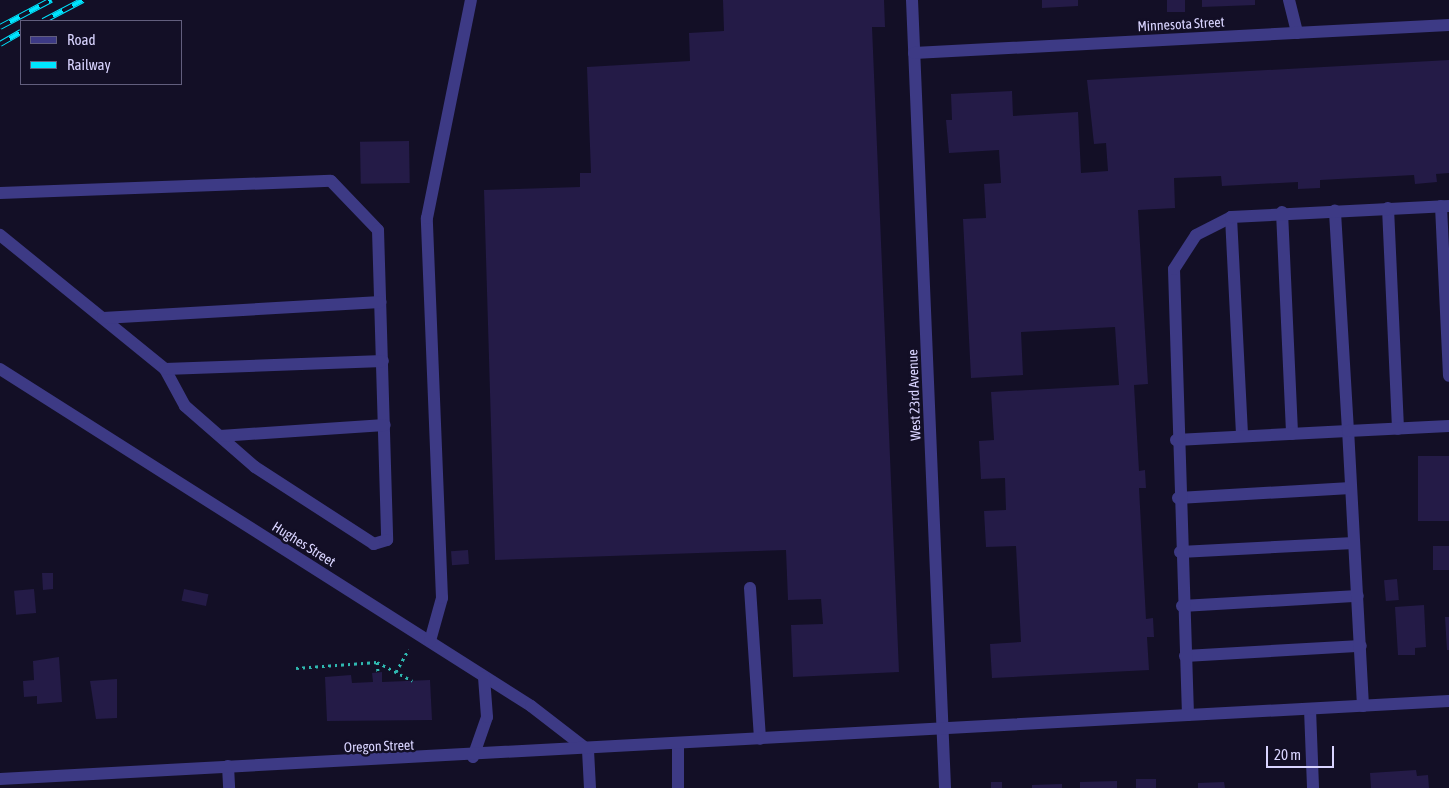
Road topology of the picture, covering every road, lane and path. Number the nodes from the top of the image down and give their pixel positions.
1 (471, 0) edge
2 (912, 0) edge
3 (1289, 0) edge
4 (1449, 25) edge
5 (1297, 33) junction
6 (914, 53) junction
7 (0, 193) edge
8 (1445, 206) edge
9 (1388, 208) junction
10 (1335, 210) junction
11 (1282, 212) junction
12 (1231, 217) junction
13 (0, 234) edge
14 (381, 302) junction
15 (102, 318) junction
16 (383, 361) junction
17 (0, 369) edge
18 (166, 369) junction
19 (1449, 376) edge
20 (385, 425) junction
21 (1449, 426) edge
22 (1398, 428) junction
23 (1348, 432) junction
24 (1292, 434) junction
25 (220, 436) junction
26 (1242, 436) junction
27 (1176, 440) junction
28 (1351, 488) junction
29 (1178, 498) junction
30 (1354, 543) junction
31 (1180, 552) junction
32 (750, 588) dead end
33 (1358, 596) junction
34 (1182, 606) junction
35 (418, 634) junction
36 (430, 641) junction
37 (1360, 646) junction
38 (1185, 656) junction
39 (377, 662) junction
40 (296, 668) dead end
41 (378, 672) dead end
42 (396, 672) junction
43 (484, 676) junction
44 (412, 681) dead end
45 (1449, 701) edge
46 (1363, 706) junction
47 (1310, 709) junction
48 (1188, 714) junction
49 (944, 728) junction
50 (760, 739) junction
51 (678, 744) junction
52 (588, 750) junction
53 (473, 757) junction
54 (228, 766) junction
55 (0, 779) edge
56 (229, 788) edge
57 (590, 788) edge
58 (678, 788) edge
59 (945, 788) edge
60 (1313, 788) edge

1 - 36 street
2 - 6 street, West 23rd Avenue
3 - 5 street
4 - 5 street, Minnesota Street
5 - 6 street, Minnesota Street
6 - 49 street, West 23rd Avenue
7 - 14 street
8 - 9 street
8 - 19 street
9 - 10 street
9 - 22 street
10 - 11 street
10 - 23 street
11 - 12 street
11 - 24 street
12 - 26 street
12 - 27 street
13 - 15 street
14 - 15 street
14 - 16 street
15 - 18 street
16 - 18 street
16 - 20 street
17 - 35 street, Hughes Street
18 - 25 street
20 - 25 street
20 - 25 street
21 - 22 street
22 - 23 street
23 - 24 street
23 - 28 street
24 - 26 street
26 - 27 street
27 - 29 street
28 - 29 street
28 - 30 street
29 - 31 street
30 - 31 street
30 - 33 street
31 - 34 street
32 - 50 street
33 - 34 street
33 - 37 street
34 - 38 street
35 - 36 street, Hughes Street
35 - 42 path
36 - 43 street, Hughes Street
37 - 38 street
37 - 46 street
38 - 48 street
39 - 40 path
39 - 41 path
39 - 42 path
42 - 44 path
43 - 52 street, Hughes Street
43 - 53 street
45 - 46 street, Oregon Street
46 - 47 street, Oregon Street
47 - 48 street, Oregon Street
47 - 60 street
48 - 49 street, Oregon Street
49 - 50 street, Oregon Street
49 - 59 street, West 23rd Avenue
50 - 51 street, Oregon Street
51 - 52 street, Oregon Street
51 - 58 street
52 - 53 street, Oregon Street
52 - 57 street
53 - 54 street, Oregon Street
54 - 55 street, Oregon Street
54 - 56 street

